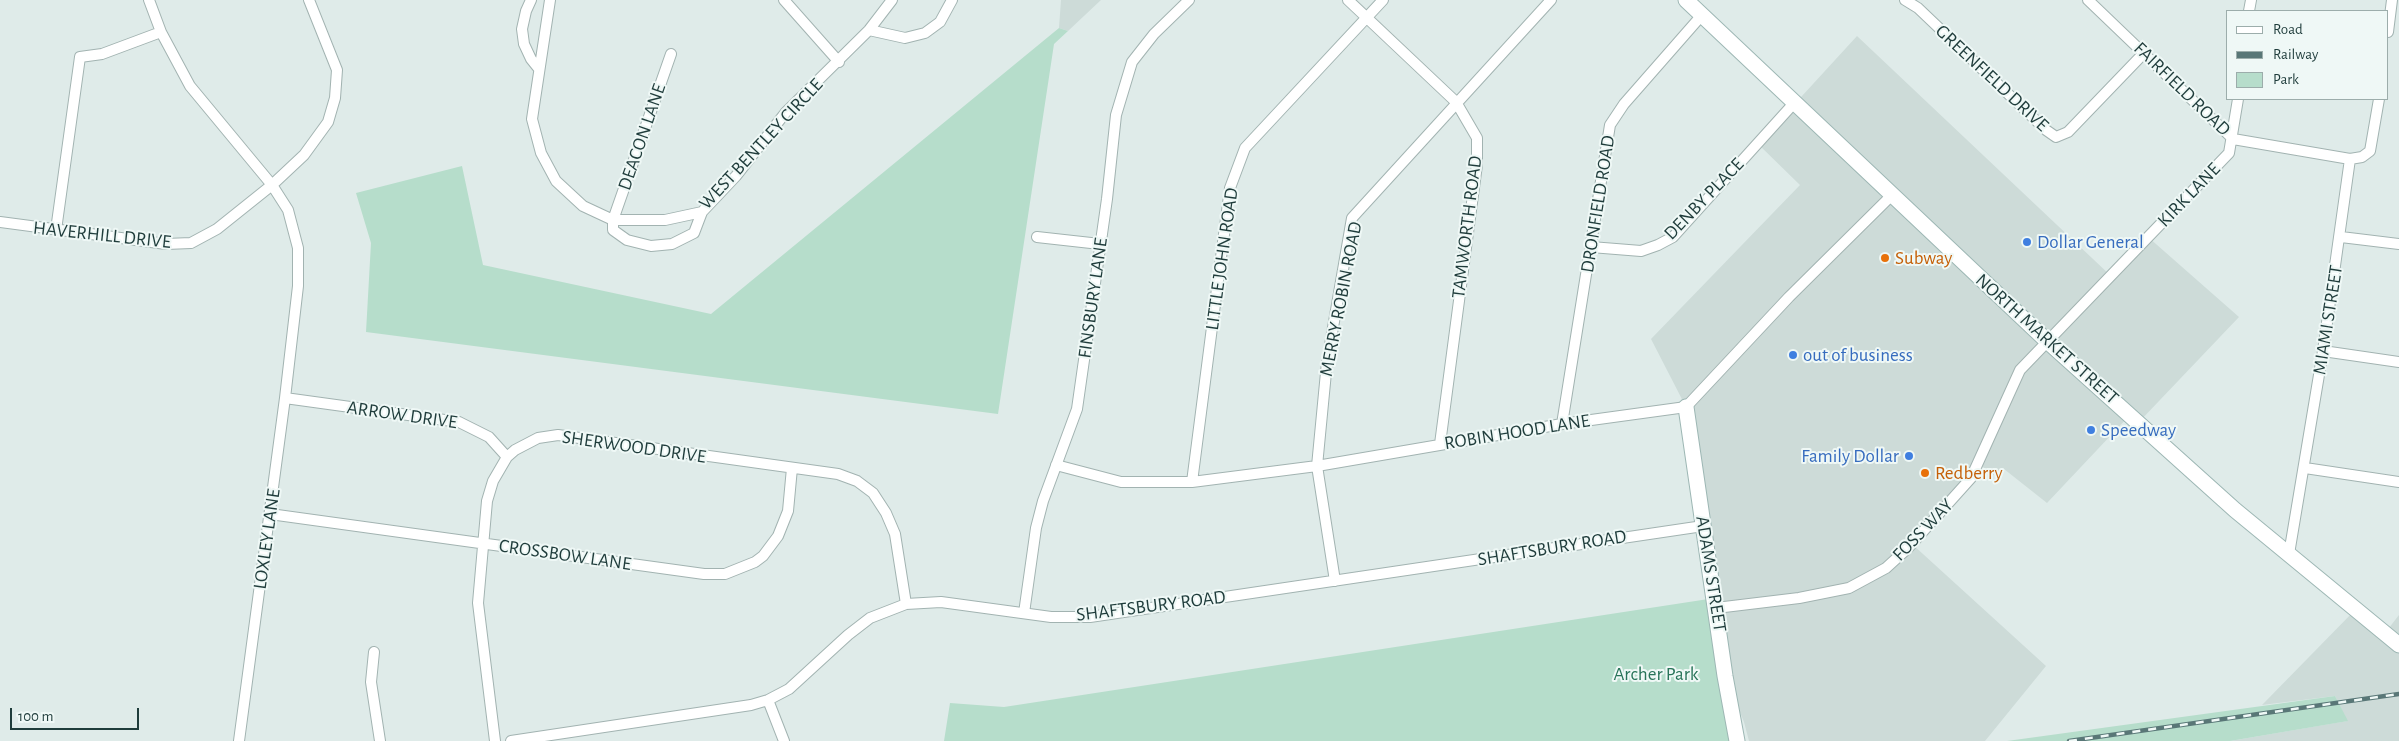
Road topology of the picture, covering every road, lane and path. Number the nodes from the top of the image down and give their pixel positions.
1 (149, 0) edge
2 (309, 0) edge
3 (531, 0) edge
4 (550, 0) edge
5 (784, 0) edge
6 (892, 0) edge
7 (952, 0) edge
8 (1189, 0) edge
9 (1348, 0) edge
10 (1382, 0) edge
11 (1551, 0) edge
12 (1686, 0) edge
13 (1905, 0) edge
14 (2088, 0) edge
15 (2392, 0) edge
16 (1702, 15) junction
17 (1367, 17) junction
18 (2389, 24) edge
19 (869, 30) junction
20 (161, 32) junction
21 (2144, 53) junction
22 (671, 54) dead end
23 (839, 62) junction
24 (539, 69) junction
25 (2238, 100) edge
26 (2379, 100) edge
27 (1456, 102) junction
28 (1795, 102) junction
29 (2233, 139) junction
30 (2350, 159) junction
31 (272, 185) junction
32 (1892, 195) junction
33 (702, 212) junction
34 (613, 220) junction
35 (0, 222) edge
36 (56, 230) junction
37 (1037, 237) dead end
38 (2341, 237) junction
39 (1100, 244) junction
40 (2399, 244) edge
41 (1591, 247) junction
42 (2047, 341) junction
43 (2323, 351) junction
44 (2399, 362) edge
45 (285, 398) junction
46 (1686, 406) junction
47 (1562, 424) junction
48 (1440, 444) junction
49 (507, 457) junction
50 (1056, 465) junction
51 (1316, 466) junction
52 (792, 468) junction
53 (2305, 468) junction
54 (1192, 482) junction
55 (2399, 482) edge
56 (270, 514) junction
57 (1703, 526) junction
58 (483, 544) junction
59 (2289, 554) junction
60 (1335, 581) junction
61 (906, 604) junction
62 (1716, 608) junction
63 (1024, 613) junction
64 (2399, 645) edge
65 (374, 652) dead end
66 (768, 700) junction
67 (239, 741) edge
68 (380, 741) edge
69 (495, 741) edge
70 (511, 741) edge
71 (784, 741) edge
72 (1737, 741) edge

1 - 20 street, LOXLEY LANE
2 - 31 street, HAVERHILL DRIVE
3 - 24 street
4 - 24 street, WEST BENTLEY CIRCLE
5 - 23 street
6 - 19 street, WEST BENTLEY CIRCLE
7 - 19 street
8 - 39 street, FINSBURY LANE
9 - 17 street, TAMWORTH ROAD
10 - 17 street, LITTLE JOHN ROAD
11 - 27 street, MERRY ROBIN ROAD
12 - 16 street, NORTH MARKET STREET
13 - 21 street, GREENFIELD DRIVE
14 - 21 street, FAIRFIELD ROAD
15 - 18 street
16 - 28 street, NORTH MARKET STREET
16 - 41 street, DRONFIELD ROAD
17 - 27 street, TAMWORTH ROAD
17 - 54 street, LITTLE JOHN ROAD
19 - 23 street, WEST BENTLEY CIRCLE
20 - 31 street, LOXLEY LANE
20 - 36 street
21 - 29 street, FAIRFIELD ROAD
22 - 34 street, DEACON LANE
23 - 33 street, WEST BENTLEY CIRCLE
24 - 34 street, WEST BENTLEY CIRCLE
25 - 29 street, KIRK LANE
26 - 30 street
27 - 48 street, TAMWORTH ROAD
27 - 51 street, MERRY ROBIN ROAD
28 - 32 street, NORTH MARKET STREET
28 - 41 street, DENBY PLACE
29 - 30 street, FAIRFIELD ROAD
29 - 42 street, KIRK LANE
30 - 38 street, MIAMI STREET
31 - 36 street, HAVERHILL DRIVE
31 - 45 street, LOXLEY LANE
32 - 42 street, NORTH MARKET STREET
32 - 46 street
33 - 34 street, WEST BENTLEY CIRCLE
33 - 34 street
35 - 36 street, HAVERHILL DRIVE
37 - 39 street
38 - 40 street
38 - 43 street, MIAMI STREET
39 - 50 street, FINSBURY LANE
41 - 47 street, DRONFIELD ROAD
42 - 59 street, NORTH MARKET STREET
42 - 62 street, FOSS WAY
43 - 44 street
43 - 53 street, MIAMI STREET
45 - 49 street, ARROW DRIVE
45 - 56 street, LOXLEY LANE
46 - 47 street, ROBIN HOOD LANE
46 - 57 street, ADAMS STREET
47 - 48 street, ROBIN HOOD LANE
48 - 51 street, ROBIN HOOD LANE
49 - 52 street, SHERWOOD DRIVE
49 - 58 street, SHERWOOD DRIVE
50 - 54 street, ROBIN HOOD LANE
50 - 63 street, FINSBURY LANE
51 - 54 street, ROBIN HOOD LANE
51 - 60 street, MERRY ROBIN ROAD
52 - 58 street, CROSSBOW LANE
52 - 61 street, SHERWOOD DRIVE
53 - 55 street
53 - 59 street, MIAMI STREET
56 - 58 street, CROSSBOW LANE
56 - 67 street, LOXLEY LANE
57 - 60 street, SHAFTSBURY ROAD
57 - 62 street, ADAMS STREET
58 - 69 street, SHERWOOD DRIVE
59 - 64 street, NORTH MARKET STREET
60 - 63 street, SHAFTSBURY ROAD
61 - 63 street, SHAFTSBURY ROAD
61 - 66 street, SHAFTSBURY ROAD
62 - 72 street, ADAMS STREET
65 - 68 street
66 - 70 street, SHAFTSBURY ROAD
66 - 71 street

